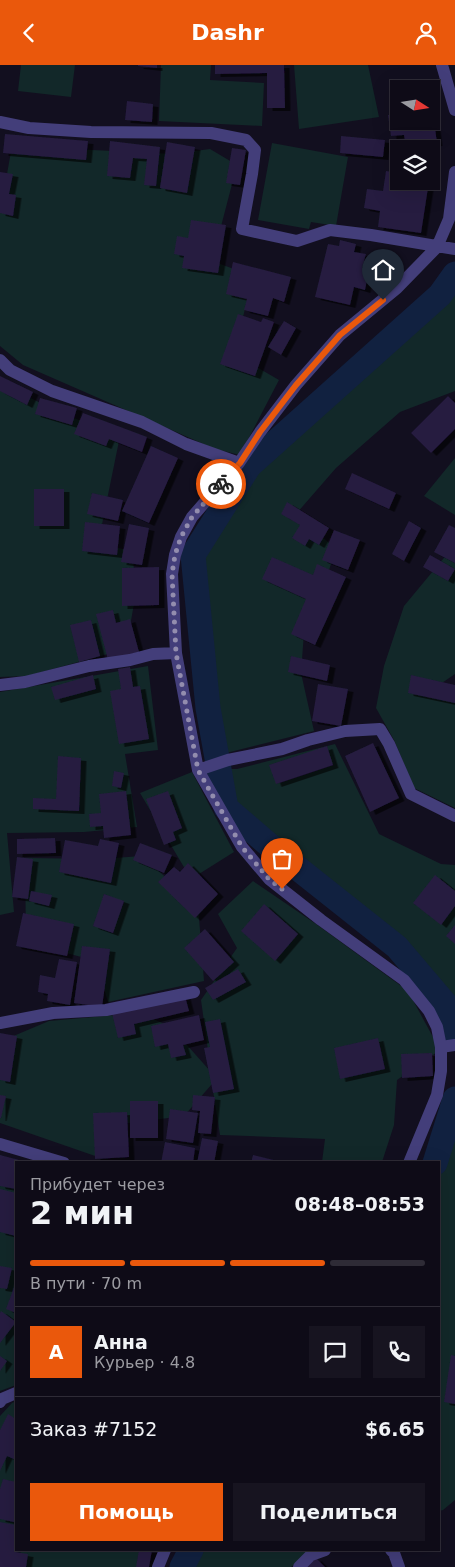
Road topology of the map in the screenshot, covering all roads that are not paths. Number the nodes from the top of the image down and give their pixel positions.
1 (442, 65) edge
2 (455, 110) edge
3 (0, 122) edge
4 (455, 172) edge
5 (437, 247) junction
6 (455, 249) edge
7 (0, 360) edge
8 (240, 463) junction
9 (176, 653) junction
10 (0, 685) edge
11 (198, 770) junction
12 (455, 816) edge
13 (194, 991) dead end
14 (0, 1023) edge
15 (455, 1045) edge
16 (441, 1047) junction
17 (0, 1144) edge
18 (57, 1161) edge
19 (410, 1161) edge
20 (15, 1393) edge
21 (0, 1402) edge
22 (165, 1551) edge
23 (322, 1551) edge
24 (392, 1551) edge
25 (158, 1567) edge
26 (299, 1567) edge
27 (399, 1567) edge

1 - 2 street
3 - 5 street
4 - 5 street
5 - 6 street
5 - 8 street
7 - 8 street
8 - 9 street
9 - 10 street
9 - 11 street
11 - 12 street
11 - 16 street
13 - 14 street
15 - 16 street
16 - 19 street
17 - 18 street
20 - 21 street
22 - 25 street
23 - 26 street
24 - 27 street

